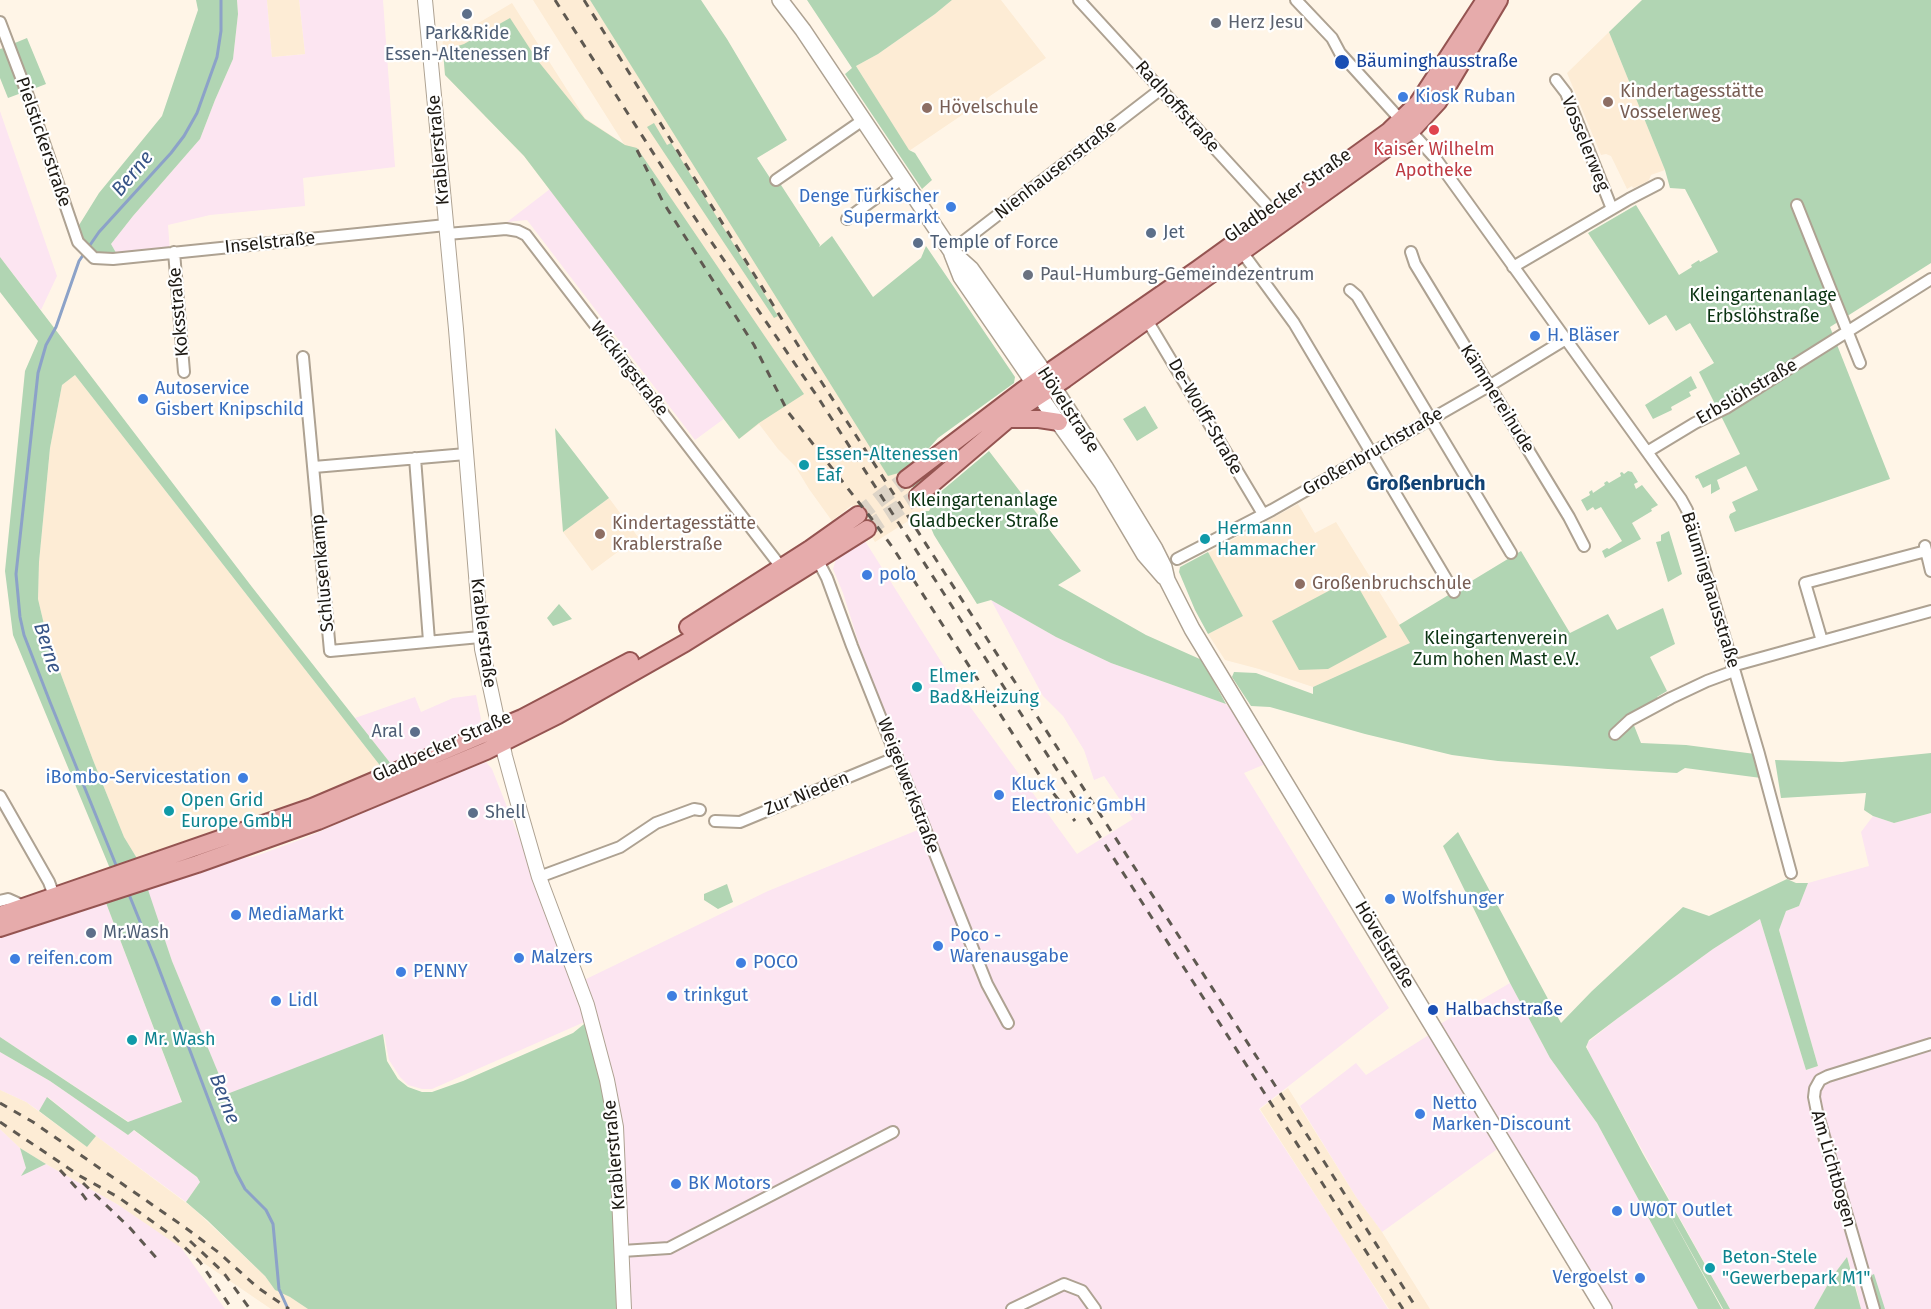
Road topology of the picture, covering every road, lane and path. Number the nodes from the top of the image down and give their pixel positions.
1 (425, 0) edge
2 (780, 0) edge
3 (1079, 0) edge
4 (1296, 0) edge
5 (1485, 0) edge
6 (1499, 0) edge
7 (0, 22) edge
8 (1556, 80) dead end
9 (1161, 89) junction
10 (863, 120) junction
11 (1407, 124) junction
12 (903, 178) junction
13 (776, 180) dead end
14 (1658, 184) dead end
15 (1797, 205) dead end
16 (1612, 209) junction
17 (1275, 214) junction
18 (847, 219) dead end
19 (447, 230) junction
20 (951, 251) junction
21 (174, 252) junction
22 (1242, 252) junction
23 (1411, 252) dead end
24 (94, 258) joint
25 (1513, 267) junction
26 (1931, 279) edge
27 (1350, 290) dead end
28 (1147, 320) junction
29 (1846, 331) junction
30 (1566, 339) junction
31 (303, 357) dead end
32 (1860, 363) dead end
33 (184, 372) dead end
34 (1043, 385) junction
35 (1489, 386) junction
36 (1008, 419) junction
37 (1431, 419) junction
38 (1059, 422) junction
39 (1372, 452) junction
40 (1647, 452) junction
41 (466, 454) junction
42 (415, 458) junction
43 (314, 466) junction
44 (906, 478) tunnel mouth
45 (918, 496) tunnel mouth
46 (1263, 514) junction
47 (862, 522) tunnel mouth
48 (1584, 546) dead end
49 (1511, 552) dead end
50 (814, 555) junction
51 (1177, 559) dead end
52 (781, 567) junction
53 (1931, 571) edge
54 (1167, 580) junction
55 (1454, 592) dead end
56 (1931, 611) edge
57 (480, 637) junction
58 (429, 641) junction
59 (1822, 641) junction
60 (1733, 668) junction
61 (1615, 734) dead end
62 (501, 735) junction
63 (897, 757) junction
64 (0, 796) edge
65 (321, 803) junction
66 (699, 810) dead end
67 (715, 821) dead end
68 (318, 822) junction
69 (1791, 873) dead end
70 (133, 877) junction
71 (539, 877) junction
72 (0, 901) edge
73 (56, 903) junction
74 (21, 908) junction
75 (0, 915) edge
76 (0, 928) edge
77 (1008, 1023) dead end
78 (1931, 1044) edge
79 (893, 1132) dead end
80 (622, 1251) junction
81 (624, 1309) edge
82 (1012, 1309) edge
83 (1095, 1309) edge
84 (1604, 1309) edge
85 (1874, 1309) edge

1 - 19 street, Krablerstraße
2 - 10 main road, Hövelstraße
3 - 9 street, Radhoffstraße
4 - 11 street, Bäuminghausstraße
5 - 11 main road, Gladbecker Straße
6 - 11 main road, Gladbecker Straße
7 - 24 street, Pielstickerstraße
8 - 16 street, Vosselerweg
9 - 17 street, Radhoffstraße
9 - 20 street, Nienhausenstraße
10 - 12 main road, Hövelstraße
10 - 13 street
11 - 17 main road, Gladbecker Straße
11 - 22 main road, Gladbecker Straße
11 - 25 street, Bäuminghausstraße
12 - 18 street
12 - 20 main road, Hövelstraße
14 - 16 street, Vosselerweg
15 - 29 street
16 - 25 street, Vosselerweg
17 - 34 main road, Gladbecker Straße
19 - 21 street, Inselstraße
19 - 41 street, Krablerstraße
19 - 52 street, Wickingstraße
20 - 34 main road, Hövelstraße
21 - 24 street, Inselstraße
21 - 33 street, Koksstraße
22 - 28 main road, Gladbecker Straße
22 - 39 street
23 - 35 street, Kämmereihude
25 - 30 street, Bäuminghausstraße
26 - 29 street, Erbslöhstraße
27 - 37 street
28 - 34 main road, Gladbecker Straße
28 - 46 street, De-Wolff-Straße
29 - 32 street
29 - 40 street, Erbslöhstraße
30 - 35 street, Großenbruchstraße
30 - 40 street, Bäuminghausstraße
31 - 43 street, Schlusenkamp
34 - 36 main road, Gladbecker Straße
34 - 38 main road, Hövelstraße
34 - 44 main road, Gladbecker Straße
34 - 54 main road, Hövelstraße
35 - 37 street, Großenbruchstraße
35 - 48 street, Kämmereihude
36 - 38 main road
36 - 45 main road, Gladbecker Straße
37 - 39 street, Großenbruchstraße
37 - 49 street
38 - 54 main road, Hövelstraße
39 - 46 street, Großenbruchstraße
39 - 55 street
40 - 60 street, Bäuminghausstraße
41 - 42 street
41 - 57 street, Krablerstraße
42 - 43 street
42 - 58 street
43 - 58 street, Schlusenkamp
46 - 51 street, Großenbruchstraße
47 - 50 main road, Gladbecker Straße
50 - 52 main road, Gladbecker Straße
50 - 62 main road, Gladbecker Straße
50 - 63 street, Weigelwerkstraße
52 - 62 main road, Gladbecker Straße
53 - 59 street
54 - 84 main road, Hövelstraße
56 - 59 street
57 - 58 street, Schlusenkamp
57 - 62 street, Krablerstraße
59 - 60 street
60 - 61 street
60 - 69 street, Bäuminghausstraße
62 - 65 main road, Gladbecker Straße
62 - 68 main road, Gladbecker Straße
62 - 71 street, Krablerstraße
63 - 67 street, Zur Nieden
63 - 77 street, Weigelwerkstraße
64 - 73 street
65 - 68 main road
65 - 70 main road, Gladbecker Straße
66 - 71 street
68 - 70 main road, Gladbecker Straße
70 - 73 main road, Gladbecker Straße
71 - 80 street, Krablerstraße
72 - 74 street
73 - 74 main road, Gladbecker Straße
73 - 76 main road, Gladbecker Straße
74 - 75 main road, Gladbecker Straße
78 - 85 street, Am Lichtbogen
79 - 80 street
80 - 81 street, Krablerstraße
82 - 83 street

